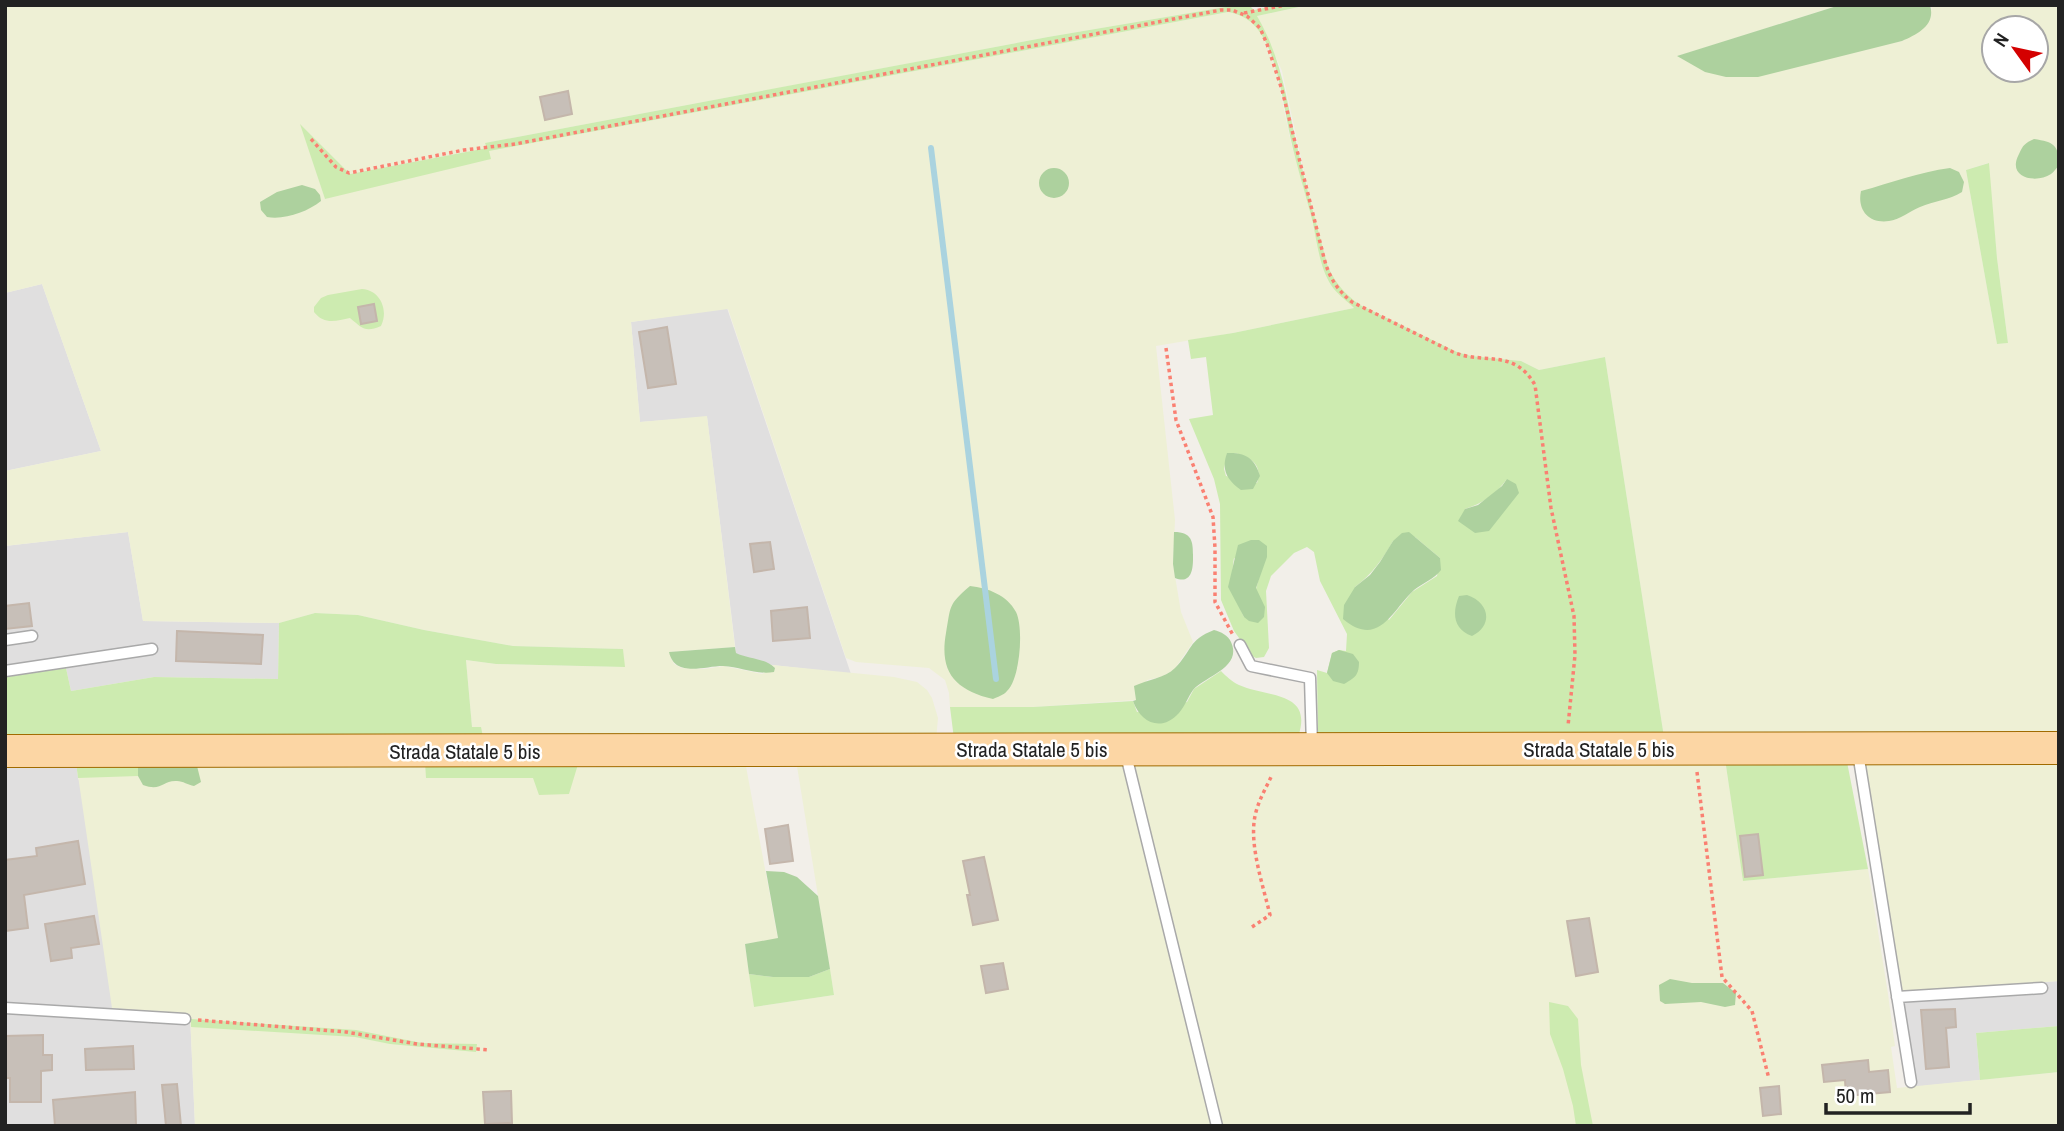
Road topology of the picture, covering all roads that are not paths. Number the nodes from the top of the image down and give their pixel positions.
1 (32, 636) dead end
2 (5, 640) edge
3 (1240, 645) road end
4 (152, 649) dead end
5 (5, 671) edge
6 (2059, 748) edge
7 (1124, 749) junction
8 (1312, 749) junction
9 (1858, 749) junction
10 (5, 751) edge
11 (2042, 988) dead end
12 (1897, 998) junction
13 (5, 1008) edge
14 (185, 1019) road end
15 (1911, 1082) dead end
16 (1217, 1126) edge

1 - 2 lane
3 - 8 lane
4 - 5 lane
6 - 9 main road, Strada Statale 5 bis
7 - 8 main road, Strada Statale 5 bis
7 - 10 main road, Strada Statale 5 bis
7 - 16 lane
8 - 9 main road, Strada Statale 5 bis
9 - 12 lane
11 - 12 lane
12 - 15 lane
13 - 14 lane

